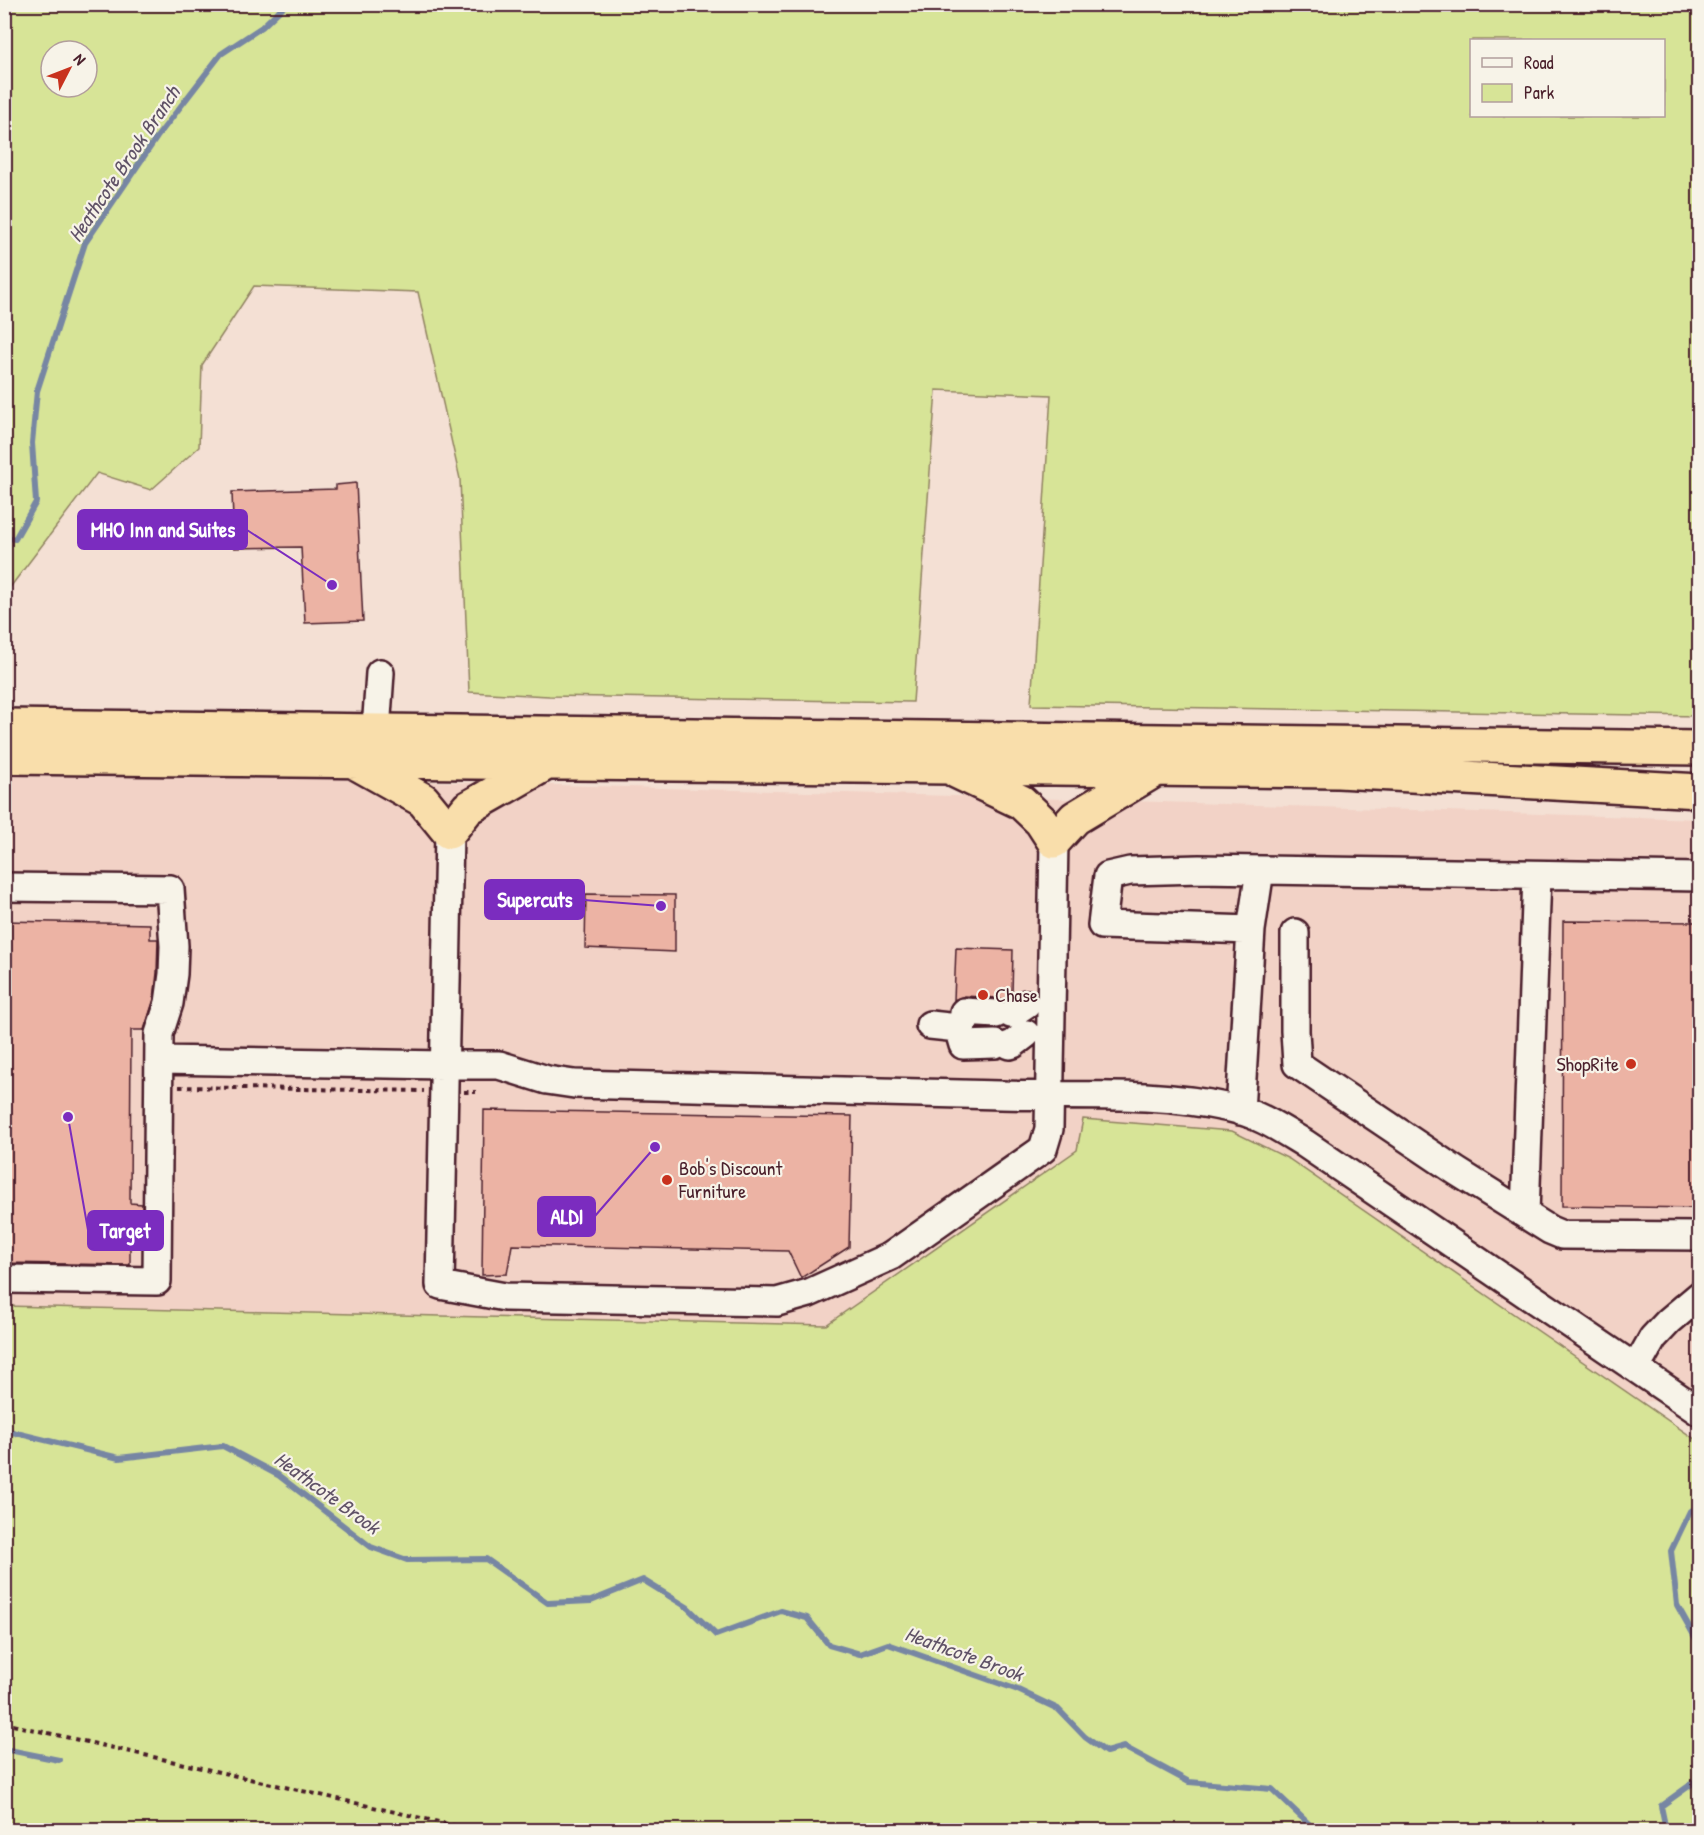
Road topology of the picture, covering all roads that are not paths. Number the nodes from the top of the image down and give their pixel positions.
1 (380, 673) dead end
2 (4, 726) edge
3 (376, 731) junction
4 (1700, 748) edge
5 (4, 758) edge
6 (353, 761) junction
7 (547, 763) junction
8 (949, 767) junction
9 (1156, 769) junction
10 (1700, 791) edge
11 (449, 832) junction
12 (1054, 841) junction
13 (1260, 870) junction
14 (1537, 875) junction
15 (1700, 877) edge
16 (4, 887) edge
17 (1251, 930) junction
18 (1295, 933) dead end
19 (930, 1025) dead end
20 (1011, 1026) dead end
21 (443, 1065) junction
22 (159, 1073) junction
23 (1050, 1097) junction
24 (1240, 1111) junction
25 (1525, 1214) junction
26 (1700, 1236) edge
27 (4, 1279) edge
28 (1700, 1295) edge
29 (1636, 1368) junction
30 (1700, 1412) edge

1 - 3 lane
2 - 3 highway
3 - 4 highway
5 - 6 highway
6 - 7 highway
6 - 11 highway
7 - 8 highway
7 - 11 highway
8 - 9 highway
8 - 12 highway
9 - 10 highway
9 - 12 highway
11 - 21 lane
12 - 23 lane
13 - 14 lane
13 - 17 lane
13 - 17 lane
14 - 15 lane
14 - 25 lane
16 - 22 lane
17 - 24 lane
18 - 25 lane
19 - 20 lane
21 - 22 lane
21 - 23 lane
21 - 23 lane
22 - 27 lane
23 - 24 lane
24 - 29 lane
25 - 26 lane
28 - 29 lane
29 - 30 lane

